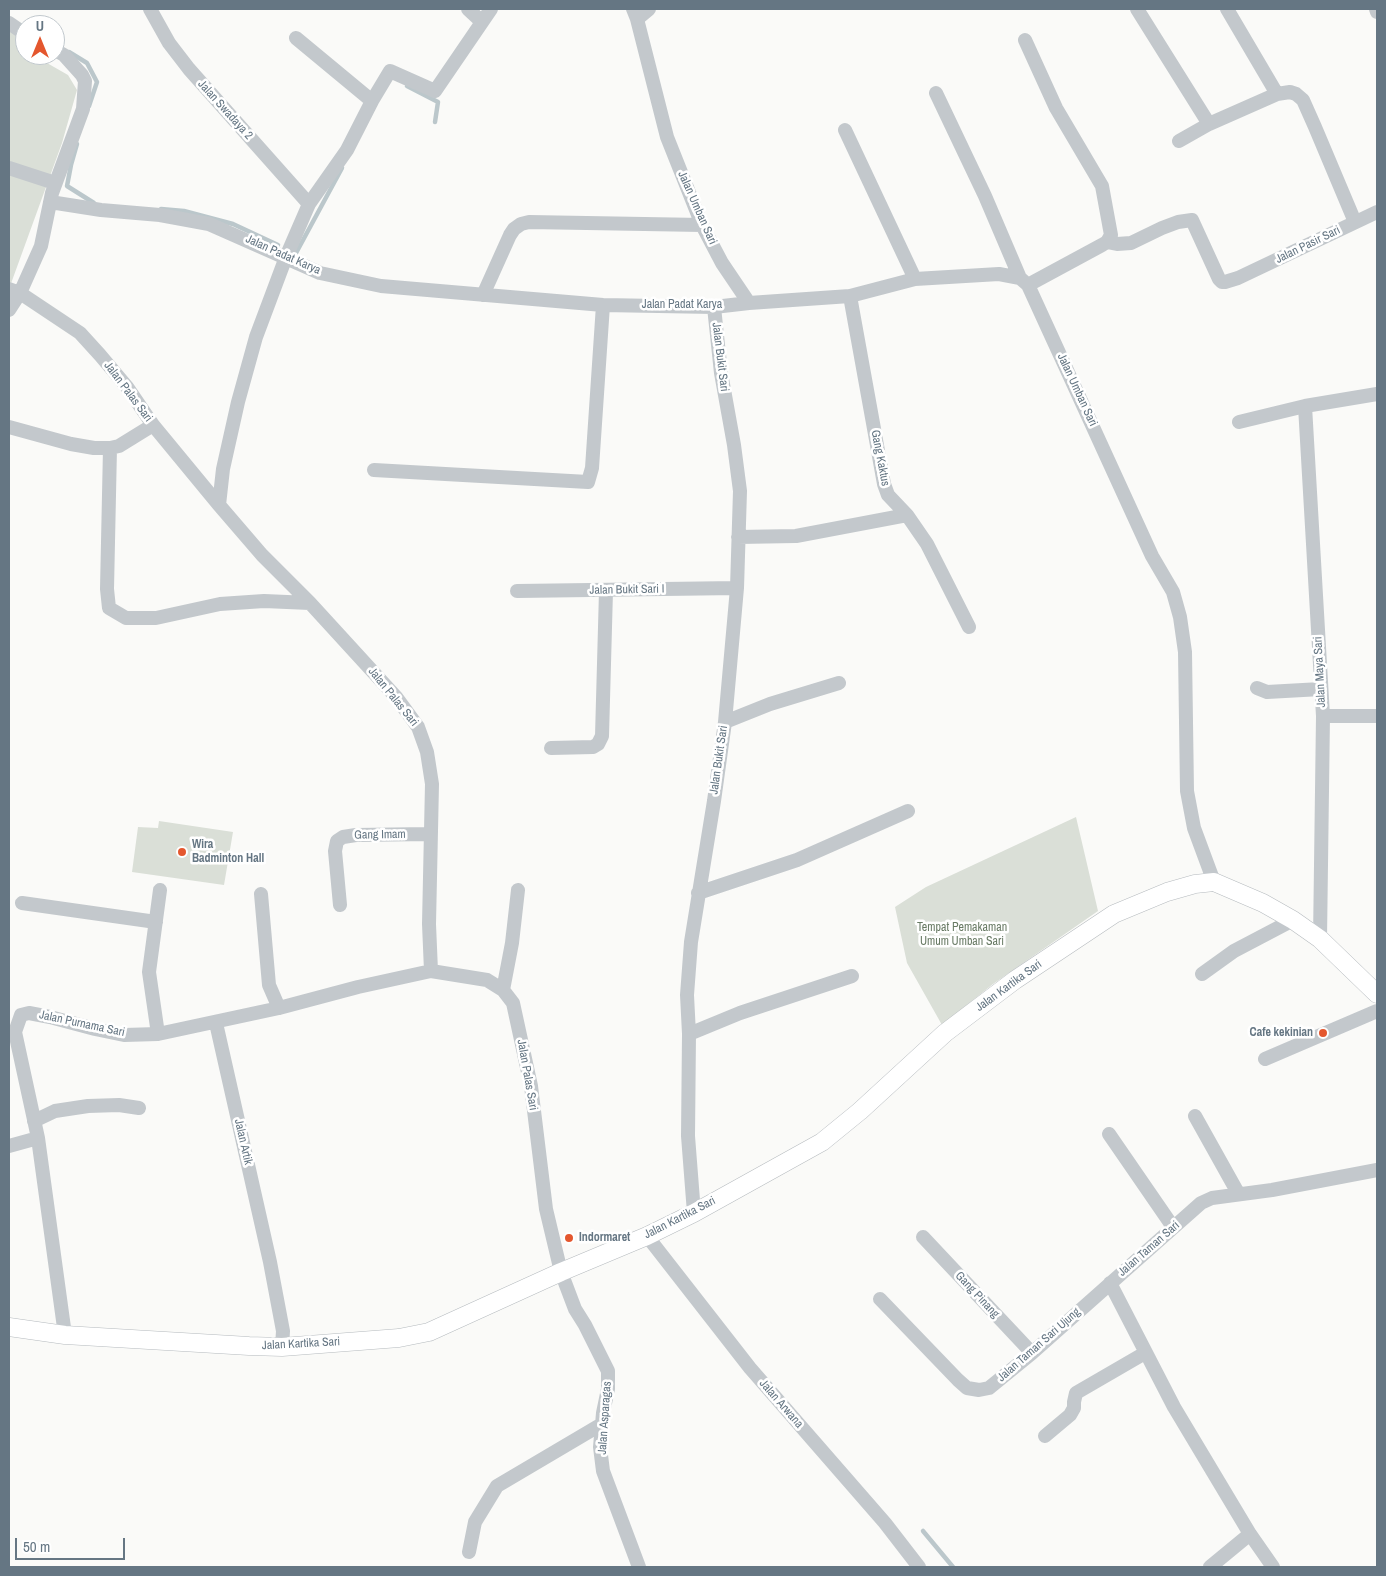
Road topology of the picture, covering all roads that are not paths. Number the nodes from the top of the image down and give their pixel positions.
1 (150, 9) edge
2 (468, 9) edge
3 (491, 9) edge
4 (648, 9) edge
5 (1137, 9) edge
6 (1228, 9) edge
7 (635, 14) edge
8 (482, 22) junction
9 (296, 38) dead end
10 (1026, 40) dead end
11 (65, 56) edge
12 (936, 93) dead end
13 (1277, 94) junction
14 (372, 101) junction
15 (1209, 124) junction
16 (845, 130) dead end
17 (1178, 140) dead end
18 (9, 168) edge
19 (55, 182) junction
20 (50, 202) junction
21 (310, 204) junction
22 (1377, 212) edge
23 (1355, 222) junction
24 (702, 225) junction
25 (1107, 242) junction
26 (286, 257) junction
27 (915, 279) junction
28 (1024, 281) junction
29 (14, 291) edge
30 (483, 296) junction
31 (850, 296) junction
32 (749, 303) junction
33 (603, 305) junction
34 (714, 307) junction
35 (9, 310) edge
36 (1377, 394) edge
37 (1305, 406) junction
38 (1239, 422) dead end
39 (153, 425) junction
40 (9, 427) edge
41 (110, 448) junction
42 (374, 470) dead end
43 (218, 504) junction
44 (907, 516) junction
45 (738, 537) junction
46 (737, 588) junction
47 (516, 591) dead end
48 (606, 591) junction
49 (310, 603) junction
50 (969, 627) dead end
51 (840, 683) dead end
52 (1256, 688) dead end
53 (1321, 689) junction
54 (1323, 716) junction
55 (1377, 716) edge
56 (724, 722) junction
57 (551, 748) dead end
58 (908, 811) dead end
59 (430, 834) junction
60 (1214, 882) junction
61 (160, 890) dead end
62 (518, 890) dead end
63 (698, 893) junction
64 (261, 894) dead end
65 (22, 903) dead end
66 (340, 904) dead end
67 (1293, 920) junction
68 (156, 922) junction
69 (1320, 938) junction
70 (431, 971) junction
71 (1202, 974) dead end
72 (852, 976) dead end
73 (503, 990) junction
74 (1377, 994) edge
75 (279, 1008) junction
76 (1377, 1011) edge
77 (15, 1014) edge
78 (216, 1022) junction
79 (158, 1034) junction
80 (689, 1034) junction
81 (1265, 1059) dead end
82 (139, 1108) dead end
83 (1195, 1116) dead end
84 (34, 1121) junction
85 (1109, 1134) dead end
86 (38, 1138) junction
87 (9, 1146) edge
88 (1377, 1170) edge
89 (1238, 1194) junction
90 (694, 1213) junction
91 (1173, 1228) junction
92 (647, 1236) junction
93 (923, 1237) dead end
94 (560, 1272) junction
95 (1110, 1283) junction
96 (880, 1299) dead end
97 (9, 1327) edge
98 (65, 1335) junction
99 (282, 1347) junction
100 (1032, 1353) junction
101 (1145, 1353) junction
102 (602, 1424) junction
103 (1044, 1436) dead end
104 (1250, 1534) junction
105 (469, 1552) dead end
106 (639, 1567) edge
107 (920, 1567) edge
108 (1210, 1567) edge
109 (1273, 1567) edge

1 - 21 street, Jalan Swadaya 2
2 - 8 street
3 - 8 street
4 - 7 street
5 - 15 street
6 - 13 street
7 - 24 street, Jalan Umban Sari
8 - 14 street
9 - 14 street
10 - 25 street
11 - 19 street
12 - 28 street, Jalan Umban Sari
13 - 15 street
13 - 23 street
14 - 21 street
15 - 17 street
16 - 27 street
18 - 19 street
19 - 20 street
20 - 26 street, Jalan Padat Karya
20 - 29 street
21 - 26 street
22 - 23 street, Jalan Pasir Sari
23 - 25 street, Jalan Pasir Sari
24 - 30 street
24 - 32 street, Jalan Umban Sari
25 - 28 street
26 - 30 street, Jalan Padat Karya
26 - 43 street
27 - 28 street
27 - 31 street
28 - 60 street, Jalan Umban Sari
29 - 35 street
29 - 39 street, Jalan Palas Sari
30 - 33 street, Jalan Padat Karya
31 - 32 street
31 - 44 street, Gang Kaktus
32 - 34 street, Jalan Padat Karya
33 - 34 street, Jalan Padat Karya
33 - 42 street
34 - 45 street, Jalan Bukit Sari
36 - 37 street
37 - 38 street
37 - 53 street, Jalan Maya Sari
39 - 41 street
39 - 43 street, Jalan Palas Sari
40 - 41 street
41 - 49 street
43 - 49 street, Jalan Palas Sari
44 - 45 street
44 - 50 street, Gang Kaktus
45 - 46 street, Jalan Bukit Sari
46 - 48 street, Jalan Bukit Sari I
46 - 56 street, Jalan Bukit Sari
47 - 48 street, Jalan Bukit Sari I
48 - 57 street
49 - 59 street, Jalan Palas Sari
51 - 56 street
52 - 53 street
53 - 54 street, Jalan Maya Sari
54 - 55 street
54 - 69 street, Jalan Maya Sari
56 - 63 street, Jalan Bukit Sari
58 - 63 street
59 - 66 street, Gang Imam
59 - 70 street, Jalan Palas Sari
60 - 67 main road
60 - 90 main road, Jalan Kartika Sari
61 - 68 street
62 - 73 street
63 - 80 street, Jalan Bukit Sari
64 - 75 street
65 - 68 street
67 - 69 main road
67 - 71 street
68 - 79 street
69 - 74 main road
70 - 73 street
70 - 75 street, Jalan Purnama Sari
72 - 80 street
73 - 94 street, Jalan Palas Sari
75 - 78 street, Jalan Purnama Sari
76 - 81 street
77 - 79 street, Jalan Purnama Sari
77 - 84 street, Jalan Purnama Sari
78 - 79 street, Jalan Purnama Sari
78 - 99 street, Jalan Artik
80 - 90 street, Jalan Bukit Sari
82 - 84 street
83 - 89 street
84 - 86 street, Jalan Purnama Sari
85 - 91 street
86 - 87 street
86 - 98 street, Jalan Purnama Sari
88 - 89 street, Jalan Taman Sari
89 - 91 street, Jalan Taman Sari
90 - 92 main road, Jalan Kartika Sari
91 - 95 street, Jalan Taman Sari
92 - 94 main road, Jalan Kartika Sari
92 - 107 street, Jalan Arwana
93 - 100 street, Gang Pinang
94 - 99 main road, Jalan Kartika Sari
94 - 102 street, Jalan Asparagas
95 - 100 street, Jalan Taman Sari Ujung
95 - 101 street, Jalan Taman Sari
96 - 100 street, Jalan Taman Sari Ujung
97 - 98 main road, Jalan Kartika Sari
98 - 99 main road, Jalan Kartika Sari
101 - 103 street
101 - 104 street, Jalan Taman Sari
102 - 105 street
102 - 106 street, Jalan Asparagas
104 - 108 street
104 - 109 street, Jalan Taman Sari

